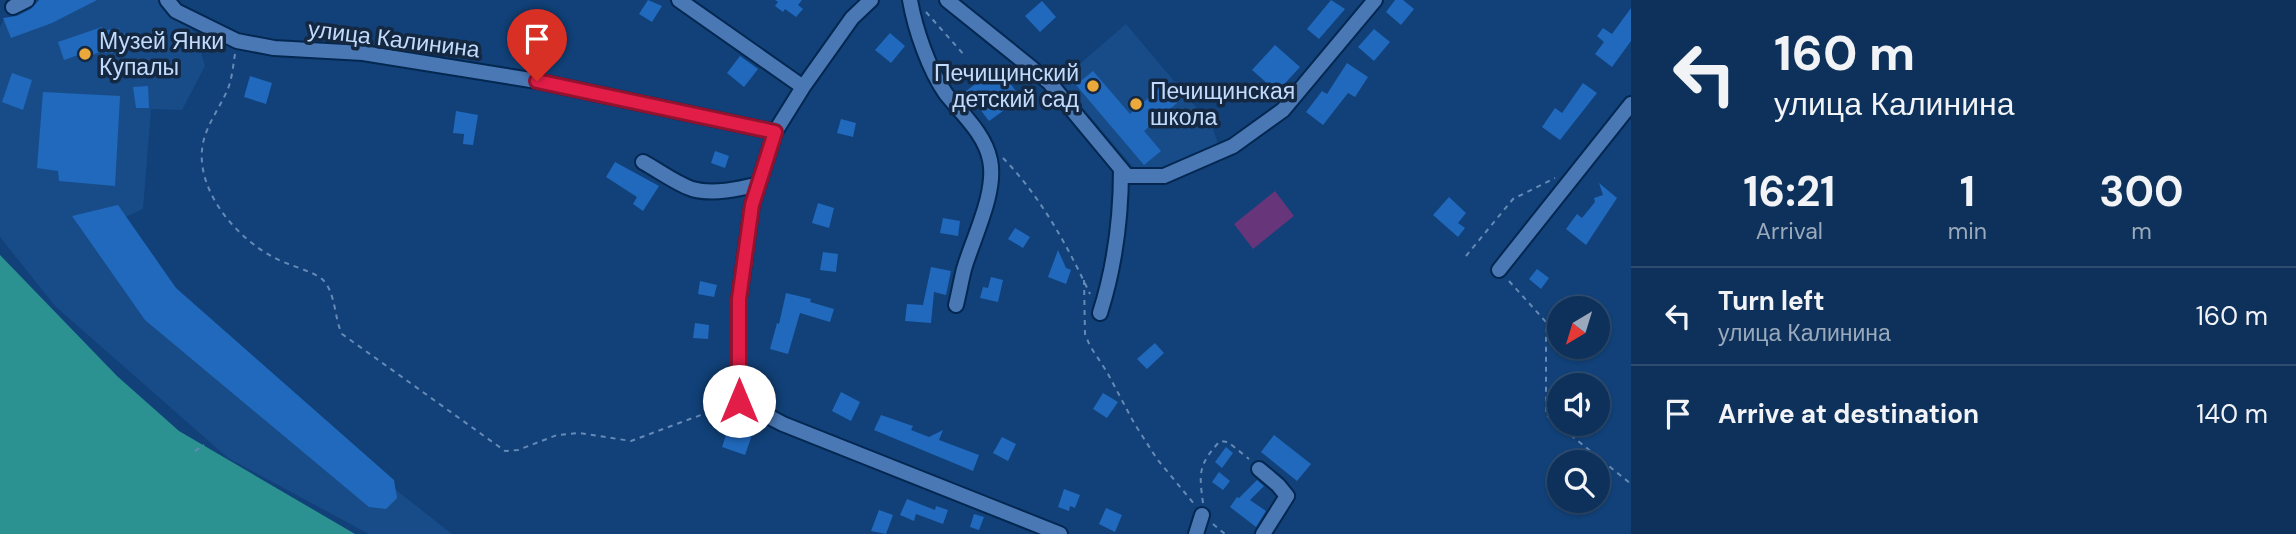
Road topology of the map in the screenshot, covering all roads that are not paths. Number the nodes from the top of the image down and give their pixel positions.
1 (680, 0) edge
2 (871, 0) edge
3 (911, 0) edge
4 (947, 0) edge
5 (1375, 0) edge
6 (172, 6) edge
7 (803, 87) junction
8 (1631, 104) edge
9 (775, 132) junction
10 (642, 162) dead end
11 (1124, 172) junction
12 (759, 184) junction
13 (1499, 270) road end
14 (956, 305) dead end
15 (1100, 313) road end
16 (1259, 469) road end
17 (1202, 514) road end
18 (1060, 534) edge
19 (1196, 534) edge
20 (1263, 534) edge

1 - 7 street
2 - 7 street
3 - 14 street
4 - 11 street
5 - 11 street
6 - 9 street, улица Калинина
7 - 9 street
8 - 13 street
9 - 12 street
10 - 12 street
11 - 15 street
12 - 18 street
16 - 20 street
17 - 19 street

